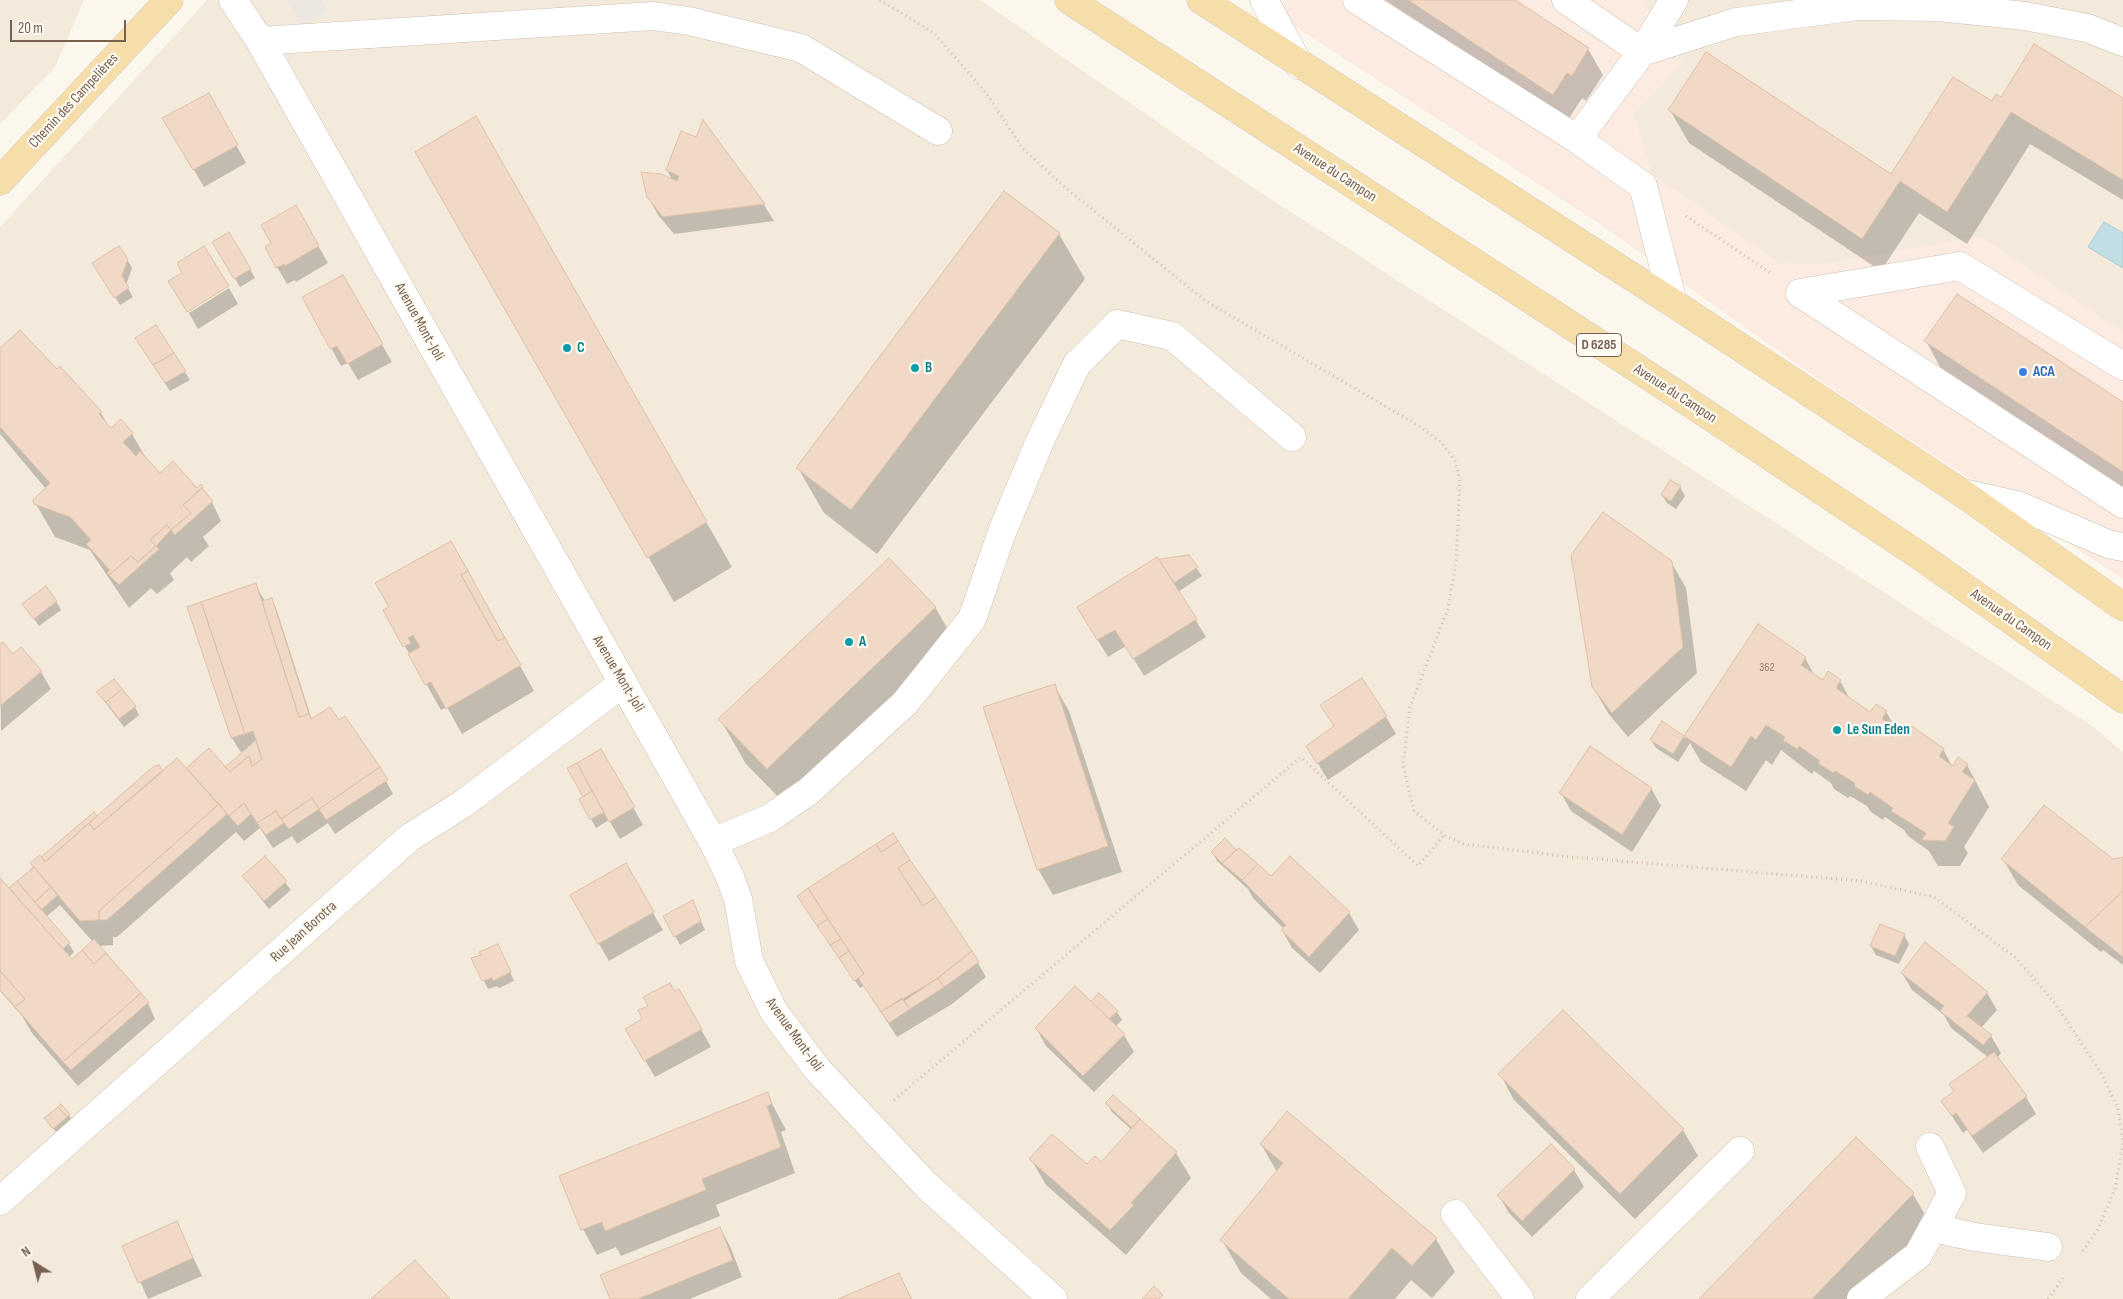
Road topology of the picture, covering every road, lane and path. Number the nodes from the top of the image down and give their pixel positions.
1 (169, 0) edge
2 (233, 0) edge
3 (880, 0) edge
4 (1069, 0) edge
5 (1201, 0) edge
6 (1264, 0) edge
7 (1357, 0) edge
8 (1566, 0) edge
9 (1674, 0) edge
10 (690, 10) edge
11 (260, 41) junction
12 (2123, 42) edge
13 (1642, 52) junction
14 (1299, 65) junction
15 (938, 131) dead end
16 (1577, 138) junction
17 (0, 181) edge
18 (1643, 186) junction
19 (1800, 293) junction
20 (1673, 303) junction
21 (2123, 366) edge
22 (1292, 436) dead end
23 (1962, 493) junction
24 (2123, 504) edge
25 (2123, 546) edge
26 (2123, 607) edge
27 (624, 683) junction
28 (2123, 699) edge
29 (1444, 835) junction
30 (713, 842) junction
31 (854, 1111) junction
32 (2123, 1143) edge
33 (1930, 1147) dead end
34 (1740, 1152) dead end
35 (0, 1201) edge
36 (1455, 1214) dead end
37 (1934, 1228) junction
38 (2048, 1246) dead end
39 (2082, 1253) dead end
40 (2065, 1276) dead end
41 (1053, 1299) edge
42 (1520, 1299) edge
43 (1590, 1299) edge
44 (1861, 1299) edge
45 (2048, 1299) edge

1 - 17 main road, Chemin des Campelières
2 - 11 street, Avenue Mont-Joli
3 - 29 path
4 - 28 main road, Avenue du Campon / D 6285
5 - 14 main road
6 - 14 street
7 - 16 street
8 - 13 street
9 - 13 street
10 - 11 street
10 - 15 street
11 - 27 street, Avenue Mont-Joli
12 - 13 street
13 - 16 street
14 - 20 main road
16 - 18 street
18 - 19 path
18 - 20 street
19 - 21 street
19 - 24 street
20 - 23 main road
22 - 30 street
23 - 25 street
23 - 26 main road
27 - 30 street, Avenue Mont-Joli
27 - 35 street, Rue Jean Borotra
29 - 31 path
29 - 32 path
30 - 31 street, Avenue Mont-Joli
31 - 41 street, Avenue Mont-Joli
32 - 39 path
33 - 37 street
34 - 43 street
36 - 42 street
37 - 38 street
37 - 44 street
40 - 45 path

